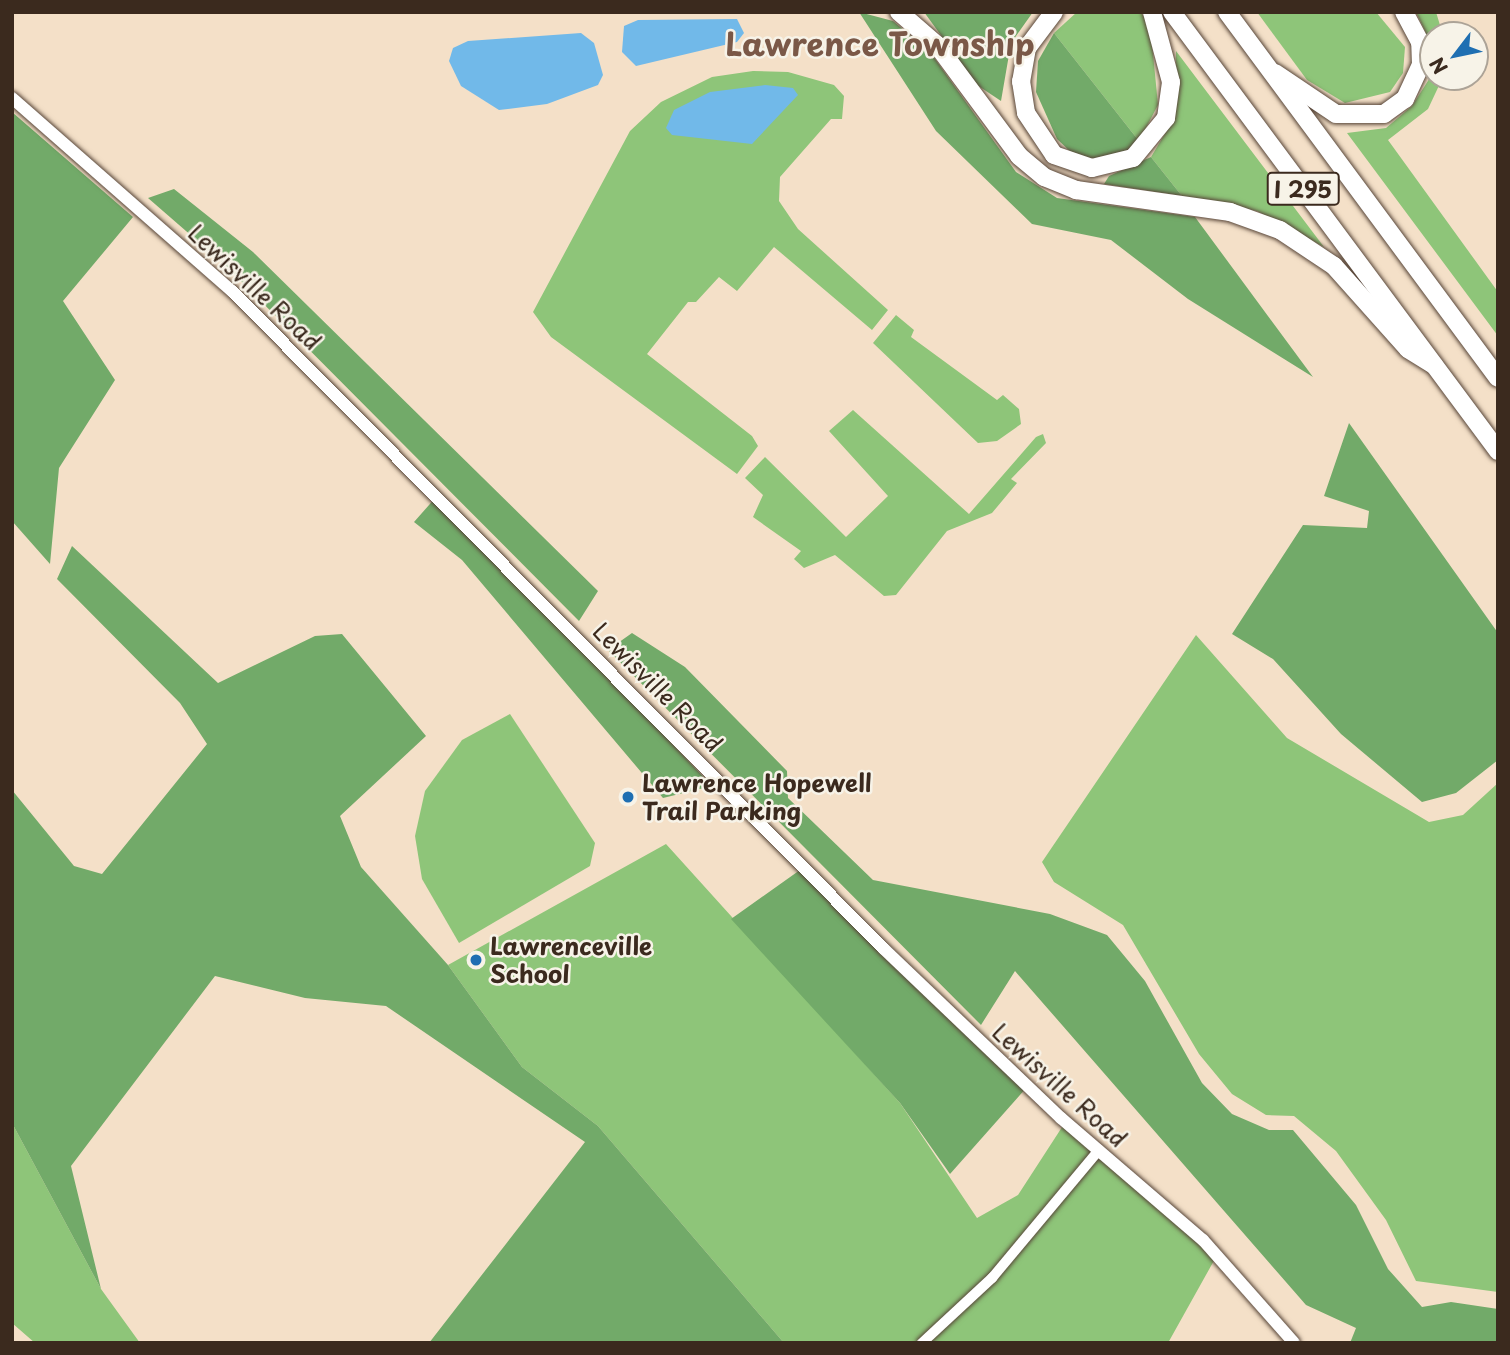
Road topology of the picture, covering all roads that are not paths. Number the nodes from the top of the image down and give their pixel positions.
1 (899, 12) edge
2 (1054, 12) edge
3 (1152, 12) edge
4 (1172, 12) edge
5 (1227, 12) edge
6 (1404, 12) edge
7 (1270, 71) junction
8 (12, 98) edge
9 (1434, 365) junction
10 (1498, 378) edge
11 (1498, 451) edge
12 (1099, 1150) junction
13 (922, 1343) edge
14 (1294, 1343) edge

1 - 9 highway
2 - 3 highway
4 - 9 highway, I 295
5 - 7 highway, I 295
6 - 7 highway
7 - 10 highway, I 295
8 - 12 street, Lewisville Road
9 - 11 highway, I 295
12 - 13 street
12 - 14 street, Lewisville Road

